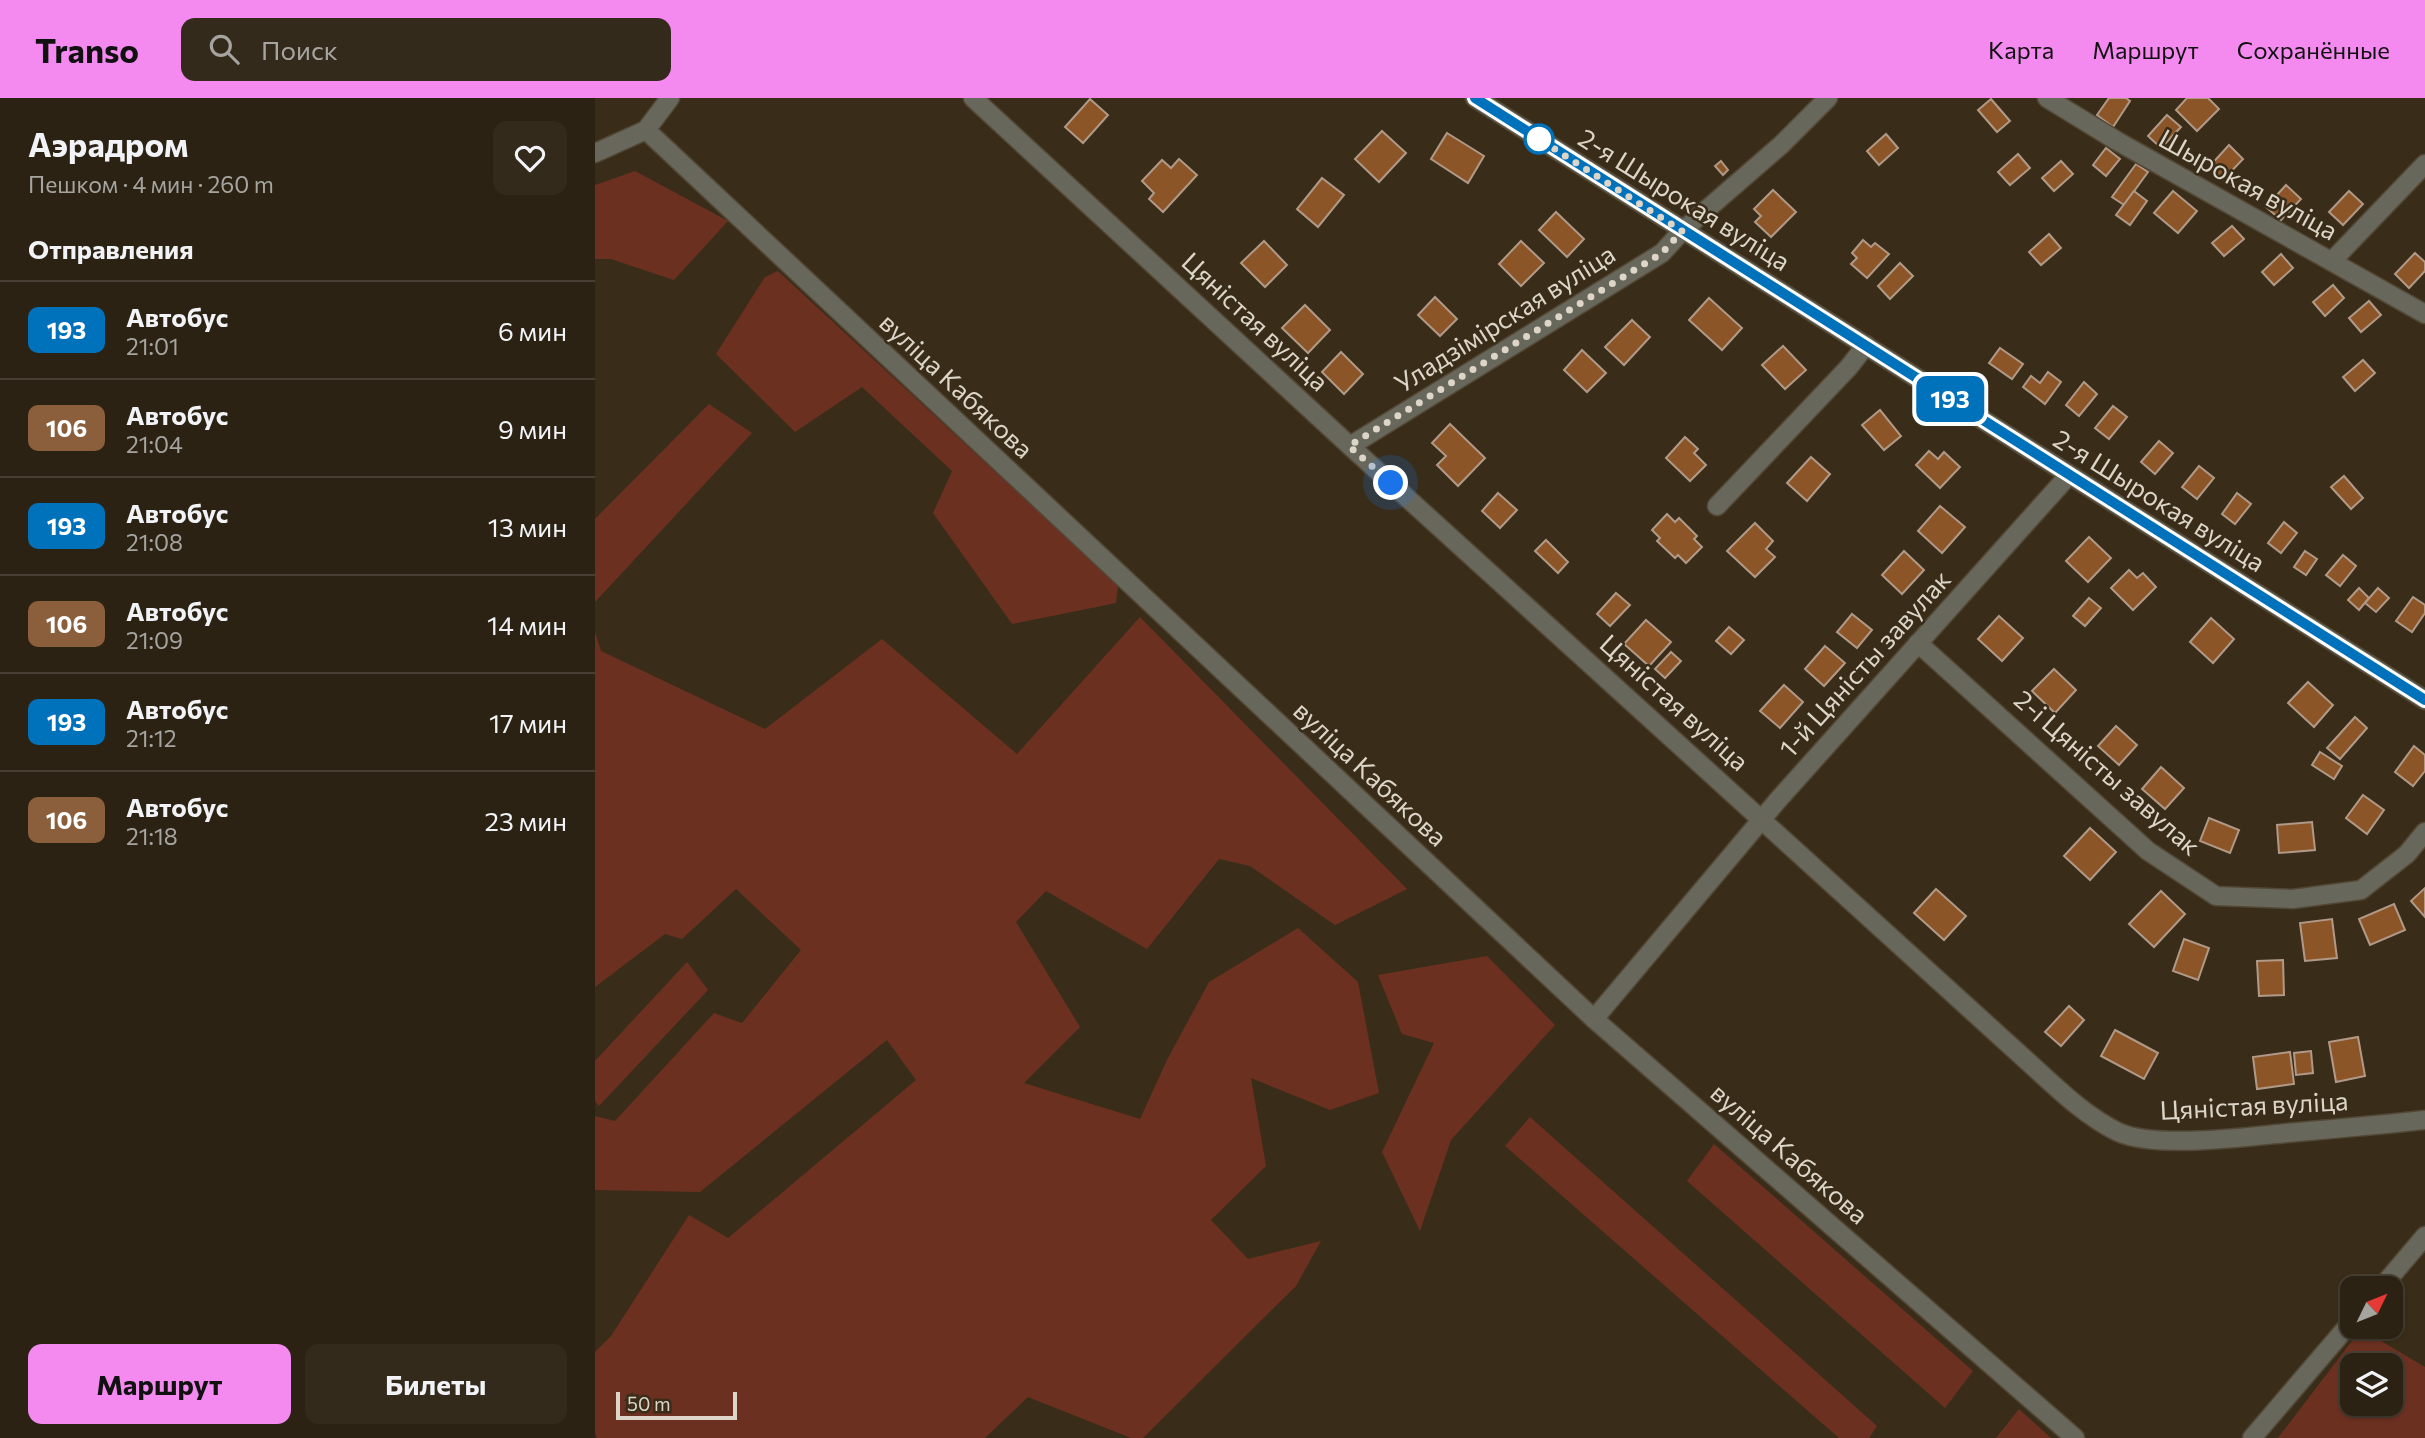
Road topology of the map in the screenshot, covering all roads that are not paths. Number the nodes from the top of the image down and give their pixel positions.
1 (670, 98) edge
2 (973, 98) edge
3 (1475, 98) edge
4 (1828, 98) edge
5 (2047, 98) edge
6 (646, 130) junction
7 (595, 153) edge
8 (2425, 164) edge
9 (1682, 231) junction
10 (2332, 261) junction
11 (2425, 314) edge
12 (1866, 345) junction
13 (1349, 446) junction
14 (2069, 475) junction
15 (1717, 506) dead end
16 (1918, 643) junction
17 (2425, 700) edge
18 (1762, 818) junction
19 (2425, 832) edge
20 (1594, 1019) junction
21 (2425, 1120) edge
22 (2425, 1236) edge
23 (2391, 1276) edge
24 (2340, 1335) edge
25 (2074, 1438) edge
26 (2252, 1438) edge

1 - 6 street
2 - 13 street, Цяністая вуліца
3 - 9 street, 2-я Шырокая вуліца
4 - 9 street, Уладзімірская вуліца
5 - 10 street, Шырокая вуліца
6 - 7 street
6 - 20 street, вуліца Кабякова
8 - 10 street
9 - 12 street, 2-я Шырокая вуліца
9 - 13 street, Уладзімірская вуліца
10 - 11 street, Шырокая вуліца
12 - 14 street, 2-я Шырокая вуліца
12 - 15 street
13 - 18 street, Цяністая вуліца
14 - 16 street, 1-й Цяністы завулак
14 - 17 street, 2-я Шырокая вуліца
16 - 18 street, 1-й Цяністы завулак
16 - 19 street, 2-і Цяністы завулак
18 - 20 street, 1-й Цяністы завулак
18 - 21 street, Цяністая вуліца
20 - 25 street, вуліца Кабякова
22 - 23 street
24 - 26 street

